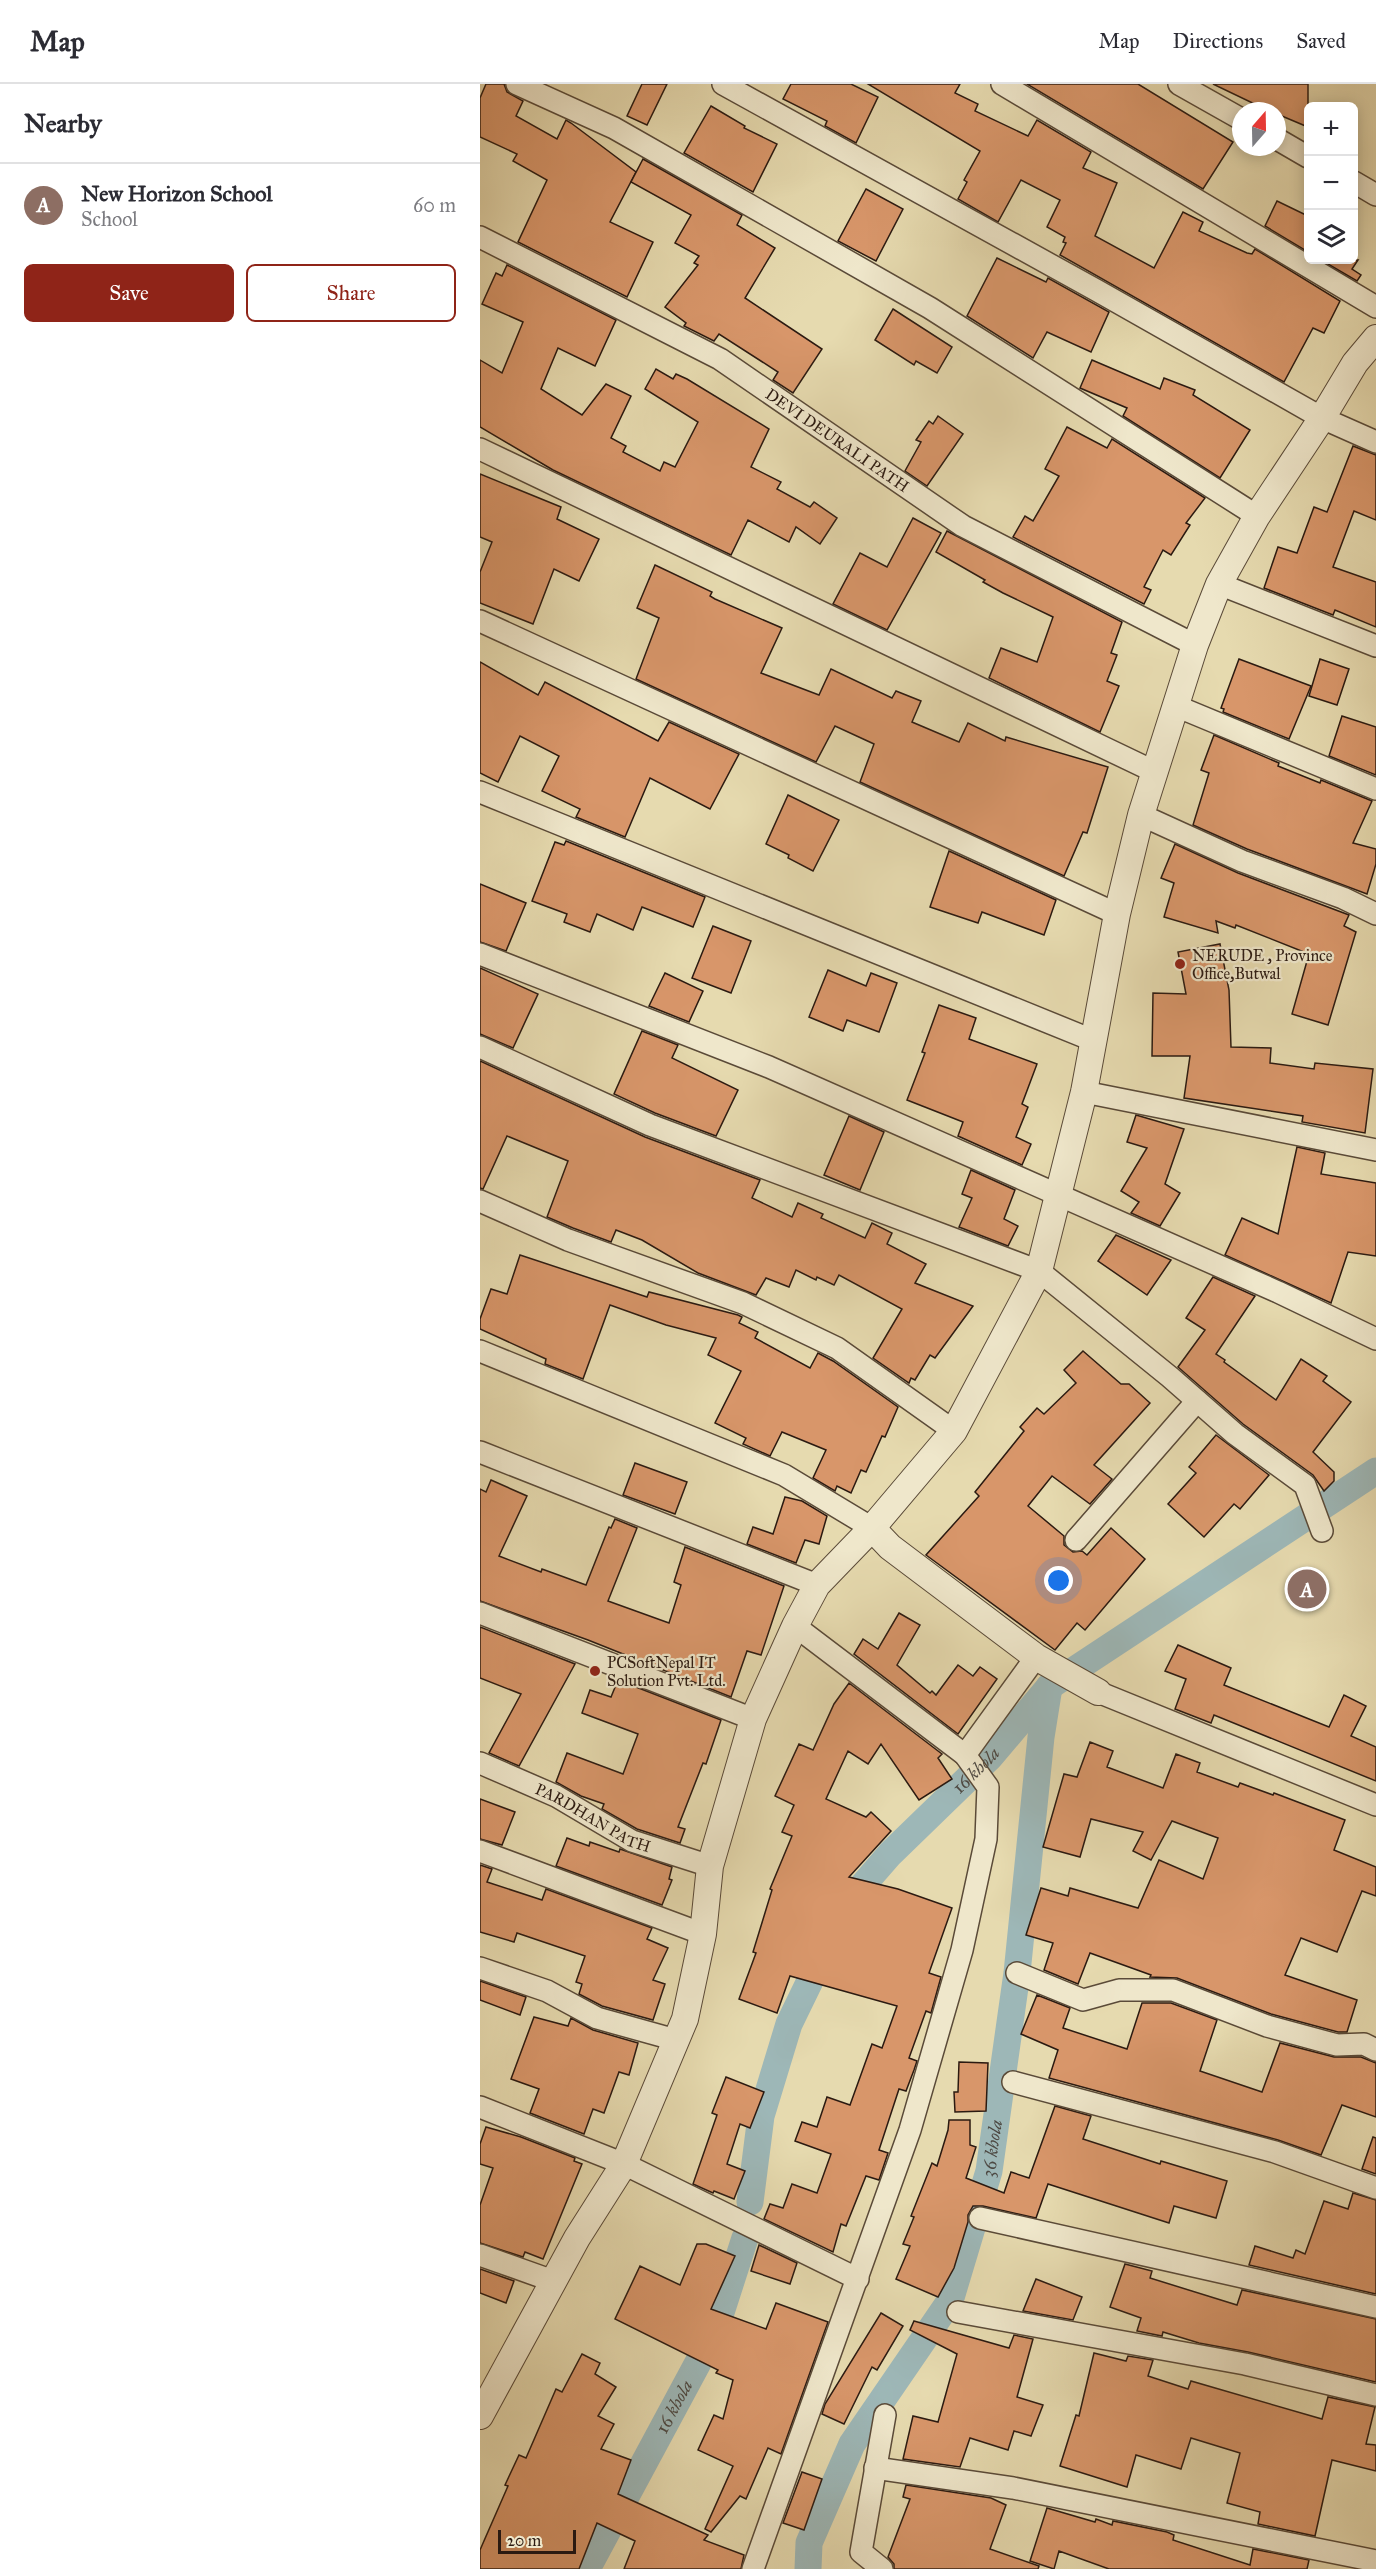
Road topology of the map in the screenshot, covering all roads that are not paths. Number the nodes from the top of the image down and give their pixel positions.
1 (518, 84) edge
2 (723, 84) edge
3 (1002, 84) edge
4 (1179, 84) edge
5 (1232, 114) edge
6 (1286, 144) edge
7 (1306, 156) edge
8 (1358, 186) edge
9 (1376, 195) edge
10 (480, 237) edge
11 (1376, 307) edge
12 (1376, 338) edge
13 (1322, 418) junction
14 (1376, 442) edge
15 (480, 449) edge
16 (1257, 516) junction
17 (1220, 584) junction
18 (480, 621) edge
19 (1195, 645) junction
20 (1376, 646) edge
21 (1176, 706) junction
22 (1153, 771) junction
23 (1376, 789) edge
24 (480, 792) edge
25 (1141, 815) junction
26 (1376, 914) edge
27 (1117, 915) junction
28 (480, 954) edge
29 (1092, 1040) junction
30 (480, 1047) edge
31 (1084, 1092) junction
32 (1376, 1150) edge
33 (1057, 1194) junction
34 (480, 1200) edge
35 (1039, 1271) junction
36 (1376, 1339) edge
37 (480, 1351) edge
38 (1197, 1401) junction
39 (954, 1431) junction
40 (480, 1452) edge
41 (872, 1528) junction
42 (1322, 1531) dead end
43 (1076, 1540) dead end
44 (817, 1585) junction
45 (480, 1613) edge
46 (795, 1626) junction
47 (1043, 1661) junction
48 (1098, 1692) joint
49 (753, 1719) junction
50 (965, 1755) junction
51 (480, 1763) edge
52 (1376, 1805) edge
53 (480, 1851) edge
54 (710, 1866) junction
55 (703, 1934) junction
56 (480, 1968) edge
57 (1017, 1973) dead end
58 (676, 2040) junction
59 (1376, 2050) edge
60 (1013, 2082) dead end
61 (480, 2107) edge
62 (624, 2164) junction
63 (1376, 2188) edge
64 (980, 2218) dead end
65 (480, 2255) edge
66 (858, 2279) junction
67 (553, 2281) junction
68 (1376, 2307) edge
69 (958, 2312) dead end
70 (1376, 2395) edge
71 (885, 2415) dead end
72 (480, 2416) edge
73 (875, 2468) junction
74 (1376, 2561) edge
75 (753, 2569) edge
76 (882, 2569) edge

1 - 16 street
2 - 13 street
3 - 11 street
4 - 5 street
6 - 7 street
8 - 9 street
10 - 19 street, DEVI DEURALI PATH
12 - 13 street
13 - 14 street
13 - 16 street
15 - 22 street
16 - 17 street
17 - 19 street
17 - 20 street
18 - 27 street
19 - 21 street
21 - 22 street
21 - 23 street
22 - 25 street
24 - 29 street
25 - 26 street
25 - 27 street
27 - 29 street
28 - 33 street
29 - 31 street
30 - 35 street
31 - 32 street
31 - 33 street
33 - 35 street
33 - 36 street
34 - 39 street
35 - 38 street
35 - 39 street
37 - 41 street
38 - 42 street
38 - 43 street
39 - 41 street
40 - 44 street
41 - 44 street
41 - 47 street
44 - 46 street
45 - 49 street
46 - 49 street
46 - 50 street
47 - 48 street
47 - 50 street
48 - 52 street
49 - 54 street
50 - 66 street
51 - 54 street, PARDHAN PATH
53 - 55 street
54 - 55 street
55 - 58 street
56 - 58 street
57 - 59 street
58 - 62 street
60 - 63 street
61 - 62 street
62 - 66 street
62 - 67 street
64 - 68 street
65 - 67 street
66 - 75 street
67 - 72 street
69 - 70 street
71 - 73 street
73 - 74 street
73 - 76 street

